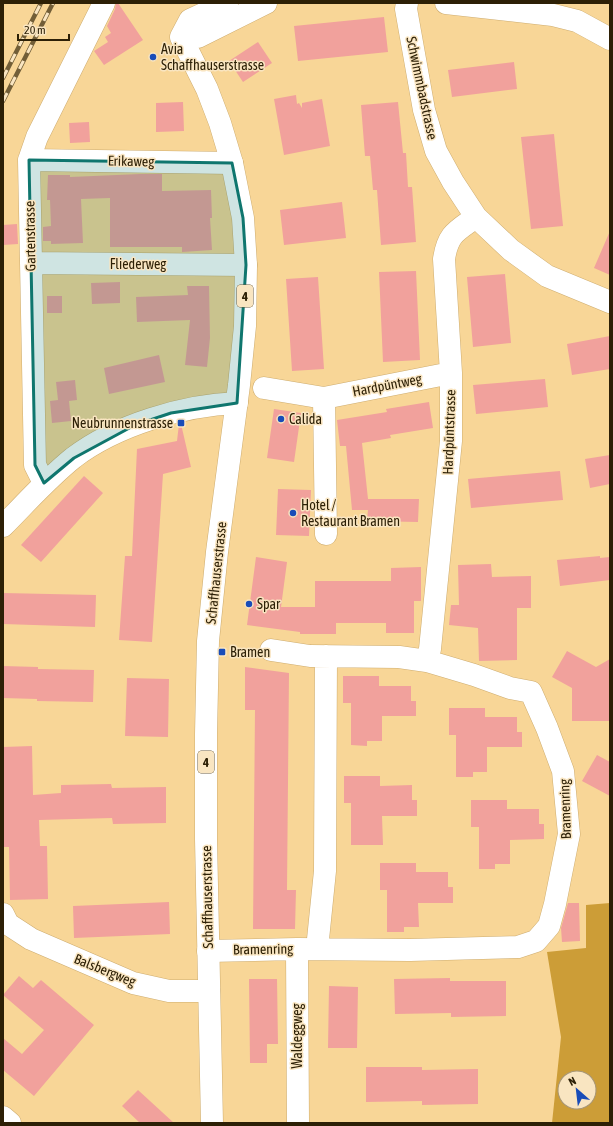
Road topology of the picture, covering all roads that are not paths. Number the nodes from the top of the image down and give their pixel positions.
1 (104, 3) edge
2 (227, 3) edge
3 (266, 3) edge
4 (408, 3) edge
5 (446, 3) edge
6 (181, 37) junction
7 (610, 39) edge
8 (29, 160) junction
9 (232, 163) junction
10 (476, 217) junction
11 (31, 263) junction
12 (246, 264) junction
13 (610, 302) edge
14 (451, 372) junction
15 (264, 388) dead end
16 (324, 398) junction
17 (237, 403) junction
18 (44, 483) junction
19 (3, 526) edge
20 (326, 534) dead end
21 (271, 650) dead end
22 (326, 656) junction
23 (427, 661) junction
24 (5, 923) edge
25 (307, 949) junction
26 (208, 951) junction
27 (209, 990) junction
28 (3, 1117) edge
29 (10, 1123) edge
30 (212, 1123) edge
31 (298, 1123) edge

1 - 8 street, Gartenstrasse
2 - 6 street
3 - 6 street
4 - 10 street, Schwimmbadstrasse
5 - 7 street
6 - 9 street, Schaffhauserstrasse / 4
8 - 9 street, Erikaweg
8 - 11 street, Gartenstrasse
9 - 12 street, Schaffhauserstrasse / 4
10 - 13 street, Schwimmbadstrasse
10 - 14 street, Hardpüntstrasse
11 - 12 street, Fliederweg
11 - 18 street, Gartenstrasse
12 - 17 street, Schaffhauserstrasse / 4
14 - 16 street, Hardpüntweg
14 - 23 street, Hardpüntstrasse
15 - 16 street, Hardpüntweg
16 - 20 street
17 - 18 street
17 - 26 street, Schaffhauserstrasse / 4
18 - 19 street
21 - 22 street, Bramenring
22 - 23 street, Bramenring
22 - 25 street
23 - 25 street, Bramenring
24 - 27 street, Balsbergweg
25 - 26 street, Bramenring
25 - 31 street, Waldeggweg
26 - 27 street, Schaffhauserstrasse / 4
27 - 30 street, Schaffhauserstrasse / 4
28 - 29 street

